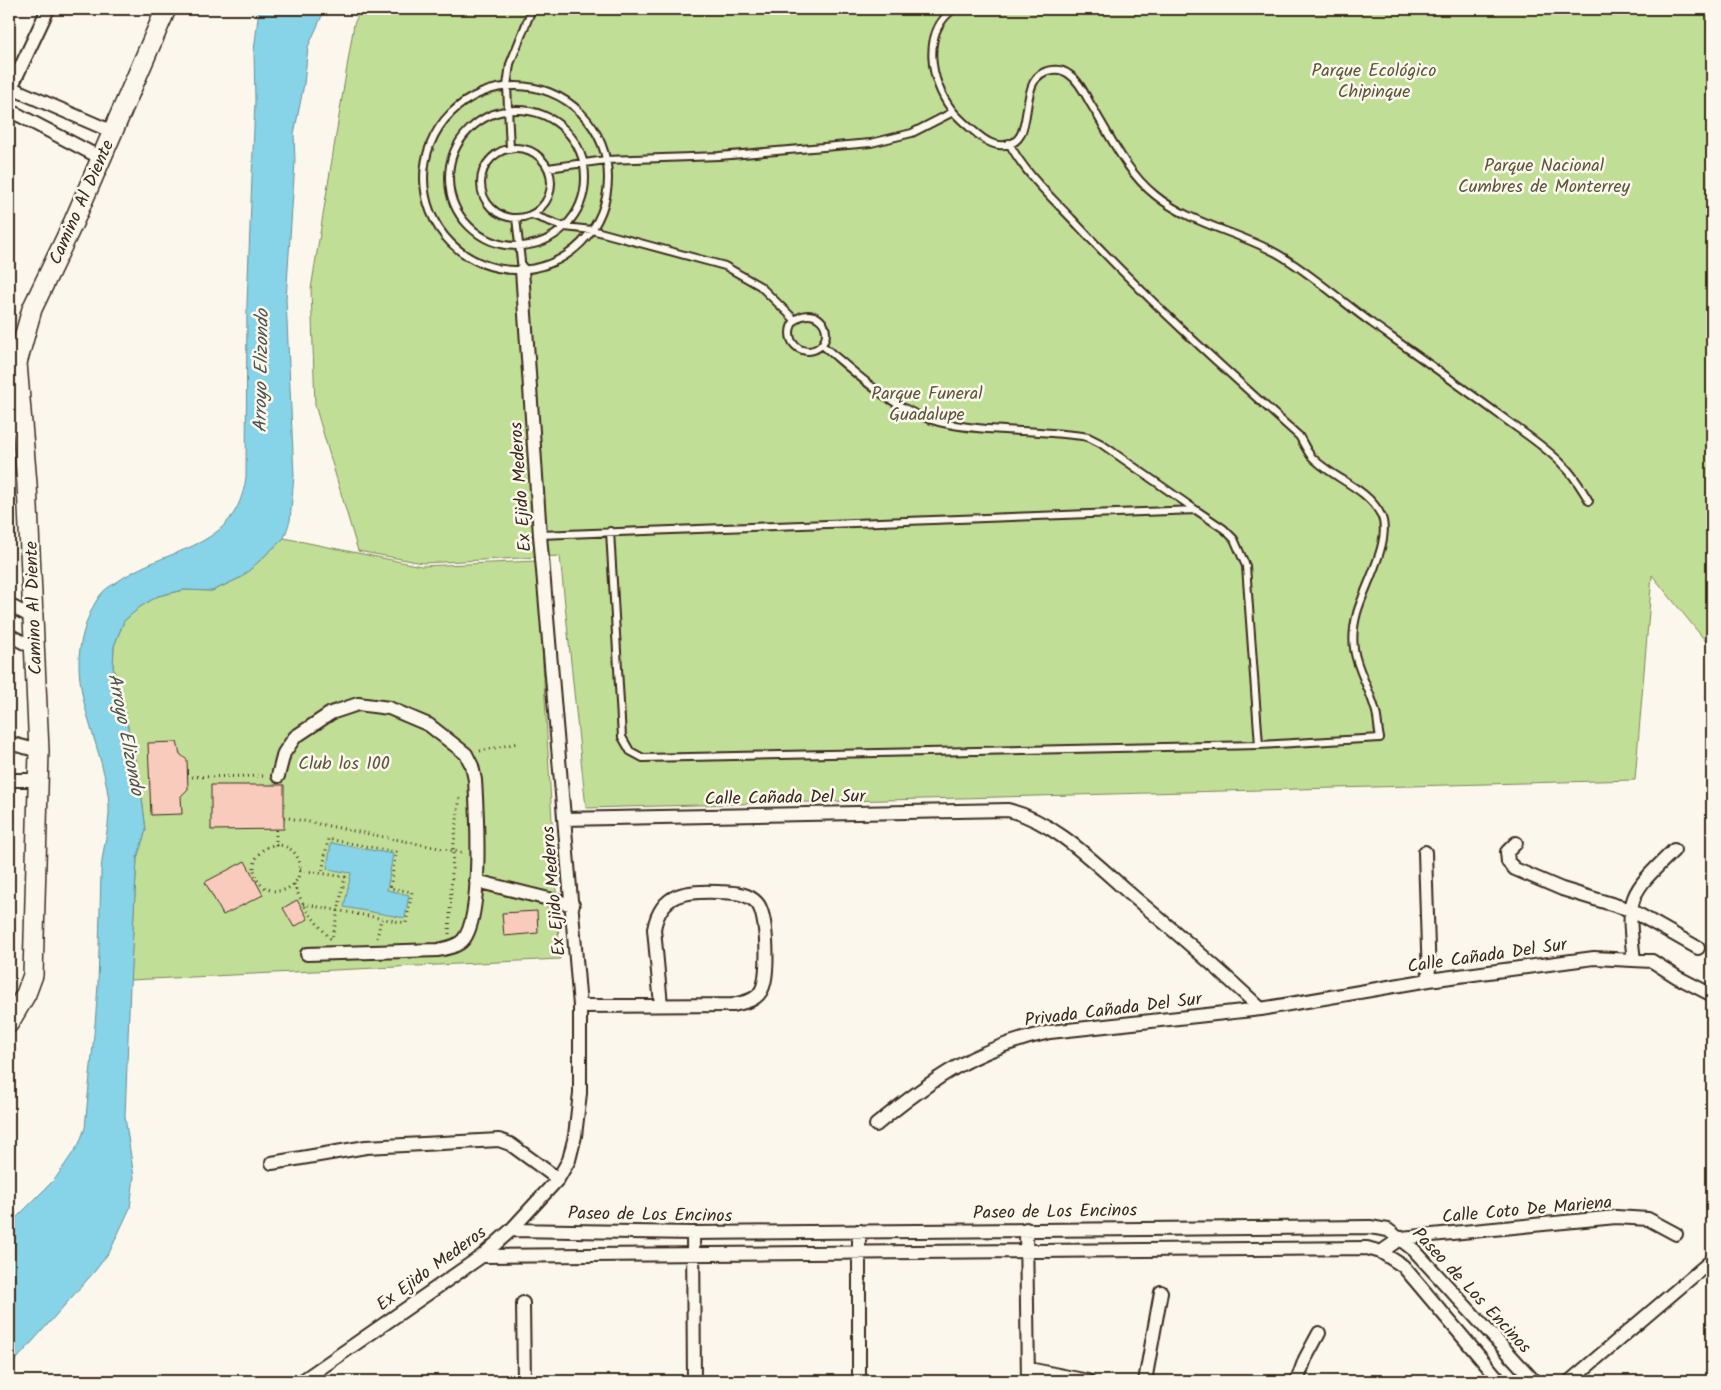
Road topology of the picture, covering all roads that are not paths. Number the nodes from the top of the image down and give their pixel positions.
1 (48, 9) edge
2 (166, 9) edge
3 (532, 9) edge
4 (954, 9) edge
5 (507, 86) junction
6 (10, 88) edge
7 (9, 110) edge
8 (508, 110) junction
9 (953, 112) junction
10 (113, 132) junction
11 (1009, 143) junction
12 (510, 148) junction
13 (101, 158) junction
14 (606, 160) junction
15 (583, 163) junction
16 (548, 168) junction
17 (532, 214) junction
18 (516, 218) junction
19 (565, 226) junction
20 (592, 230) junction
21 (519, 246) junction
22 (522, 270) junction
23 (795, 320) junction
24 (822, 345) junction
25 (16, 427) edge
26 (1589, 501) dead end
27 (1196, 510) junction
28 (610, 531) junction
29 (540, 535) junction
30 (9, 605) edge
31 (32, 618) junction
32 (9, 635) edge
33 (34, 648) junction
34 (9, 743) edge
35 (1259, 745) junction
36 (39, 750) junction
37 (278, 776) road end
38 (9, 780) edge
39 (39, 780) junction
40 (564, 819) junction
41 (1516, 843) dead end
42 (1674, 850) dead end
43 (1425, 852) dead end
44 (476, 881) junction
45 (573, 905) junction
46 (1631, 910) junction
47 (1698, 948) dead end
48 (306, 954) dead end
49 (1634, 960) junction
50 (1429, 980) junction
51 (1712, 995) edge
52 (661, 1005) junction
53 (580, 1006) junction
54 (1261, 1009) junction
55 (9, 1023) edge
56 (876, 1125) dead end
57 (272, 1163) dead end
58 (558, 1179) junction
59 (1026, 1229) junction
60 (511, 1230) junction
61 (859, 1231) junction
62 (693, 1234) junction
63 (1676, 1234) dead end
64 (1401, 1238) junction
65 (1027, 1250) junction
66 (860, 1252) junction
67 (1381, 1252) junction
68 (694, 1254) junction
69 (482, 1256) junction
70 (1712, 1260) edge
71 (1161, 1292) dead end
72 (523, 1303) dead end
73 (1319, 1333) dead end
74 (1029, 1375) edge
75 (302, 1381) edge
76 (524, 1381) edge
77 (694, 1381) edge
78 (859, 1381) edge
79 (1088, 1381) edge
80 (1145, 1381) edge
81 (1297, 1381) edge
82 (1500, 1381) edge
83 (1534, 1381) edge
84 (1570, 1381) edge

1 - 6 street
2 - 10 street, Camino Al Diente
3 - 5 lane
4 - 9 lane
5 - 8 lane
5 - 14 lane
5 - 22 lane
6 - 10 street
7 - 13 street
8 - 12 lane
8 - 15 lane
8 - 21 lane
9 - 11 lane
9 - 14 lane
10 - 13 street, Camino Al Diente
11 - 26 lane
11 - 35 lane
12 - 16 lane
12 - 18 lane
13 - 25 street, Camino Al Diente
14 - 15 lane
14 - 20 lane
15 - 16 lane
15 - 19 lane
16 - 17 lane
17 - 18 lane
17 - 19 lane
18 - 21 lane
19 - 20 lane
19 - 21 lane
20 - 22 lane
20 - 23 lane
21 - 22 lane
22 - 29 street, Ex Ejido Mederos
23 - 24 lane
23 - 24 lane
24 - 27 lane
25 - 31 street, Camino Al Diente
27 - 28 lane
27 - 35 lane
28 - 29 lane
28 - 35 lane
29 - 40 street, Ex Ejido Mederos
30 - 31 street
31 - 33 street, Camino Al Diente
32 - 33 street
33 - 36 street, Camino Al Diente
34 - 36 street
36 - 39 street, Camino Al Diente
37 - 44 street
38 - 39 street
39 - 55 street, Camino Al Diente
40 - 45 street, Ex Ejido Mederos
40 - 54 street, Calle Cañada Del Sur
41 - 46 street
42 - 46 street
43 - 50 street
44 - 45 street
44 - 48 street
45 - 53 street, Ex Ejido Mederos
46 - 47 street
46 - 49 street
49 - 50 street, Calle Cañada Del Sur
49 - 51 street, Calle Cañada Del Sur
50 - 54 street, Calle Cañada Del Sur
52 - 52 street
52 - 53 street
53 - 58 street, Ex Ejido Mederos
54 - 56 street, Privada Cañada Del Sur
57 - 58 street
58 - 60 street, Ex Ejido Mederos
59 - 61 street, Paseo de Los Encinos
59 - 64 street, Paseo de Los Encinos
59 - 65 street
60 - 62 street, Paseo de Los Encinos
60 - 69 street, Ex Ejido Mederos
61 - 62 street, Paseo de Los Encinos
61 - 66 street
62 - 68 street
63 - 64 street, Calle Coto De Mariena
64 - 67 street, Calle Coto De Mariena
64 - 83 street, Paseo de Los Encinos
65 - 66 street, Paseo de Los Encinos
65 - 67 street, Paseo de Los Encinos
65 - 74 street
66 - 68 street, Paseo de Los Encinos
66 - 78 street
67 - 82 street, Paseo de Los Encinos
68 - 69 street, Paseo de Los Encinos
68 - 77 street
69 - 75 street, Ex Ejido Mederos
70 - 84 street
71 - 80 street
72 - 76 street
73 - 81 street
74 - 79 street

